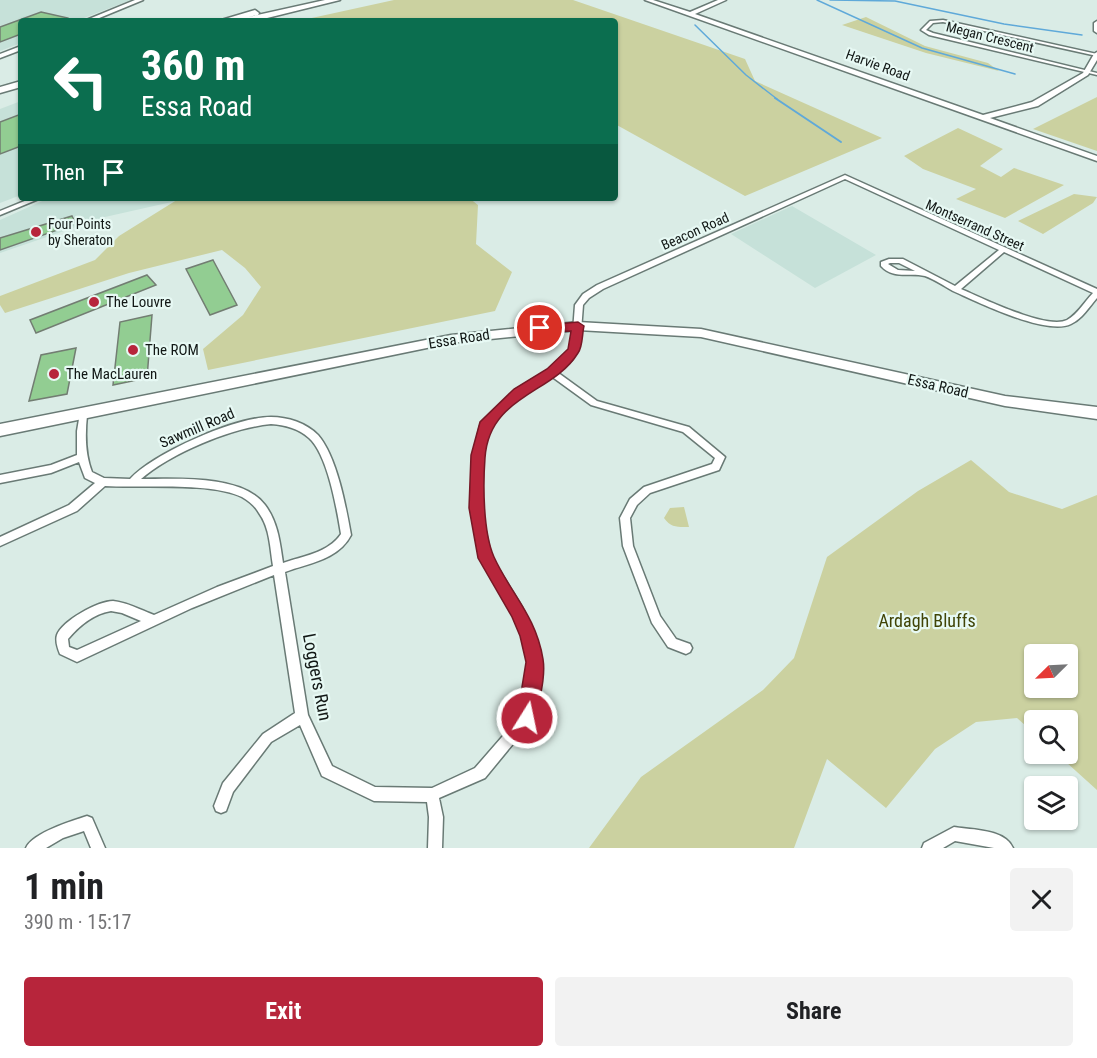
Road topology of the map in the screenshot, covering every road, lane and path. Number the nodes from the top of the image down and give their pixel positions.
1 (140, 0) edge
2 (313, 0) edge
3 (336, 0) edge
4 (648, 0) edge
5 (723, 0) edge
6 (691, 14) junction
7 (95, 18) edge
8 (235, 18) edge
9 (256, 18) edge
10 (1097, 24) edge
11 (1097, 31) edge
12 (18, 49) edge
13 (1097, 55) edge
14 (0, 56) edge
15 (1088, 72) junction
16 (1097, 74) edge
17 (18, 78) edge
18 (0, 83) edge
19 (18, 85) edge
20 (0, 90) edge
21 (982, 118) junction
22 (1097, 159) edge
23 (845, 177) joint
24 (30, 201) edge
25 (0, 213) edge
26 (1003, 250) junction
27 (925, 274) dead end
28 (956, 289) junction
29 (1097, 293) edge
30 (578, 326) junction
31 (551, 372) junction
32 (1097, 413) edge
33 (83, 415) junction
34 (0, 430) edge
35 (81, 457) junction
36 (0, 479) edge
37 (104, 482) junction
38 (131, 484) junction
39 (0, 542) edge
40 (280, 569) junction
41 (154, 620) junction
42 (686, 648) dead end
43 (302, 716) junction
44 (432, 795) junction
45 (221, 806) dead end
46 (33, 848) edge
47 (98, 848) edge
48 (435, 848) edge
49 (929, 848) edge
50 (1006, 848) edge

1 - 7 street
2 - 8 highway
3 - 9 highway
4 - 6 street, Harvie Road
5 - 6 street
6 - 21 street, Harvie Road
10 - 11 street
12 - 14 street
13 - 15 street
13 - 15 street, Megan Crescent
15 - 16 street
15 - 21 street
17 - 18 highway
19 - 20 highway
21 - 22 street, Harvie Road
23 - 26 street, Montserrand Street
23 - 30 street, Beacon Road
24 - 25 street
26 - 28 street
26 - 29 street, Montserrand Street
27 - 28 street
28 - 29 street
30 - 31 street, Loggers Run
30 - 32 main road, Essa Road
30 - 33 main road, Essa Road
31 - 42 street
31 - 44 street, Loggers Run
33 - 34 main road, Essa Road
33 - 35 street
35 - 36 street
35 - 37 street
37 - 38 street, Loggers Run
37 - 39 street
38 - 40 street, Loggers Run
38 - 40 street, Sawmill Road
40 - 41 street
40 - 43 street, Loggers Run
41 - 41 street
43 - 44 street, Loggers Run
43 - 45 street
44 - 48 street
46 - 47 street
49 - 50 street

